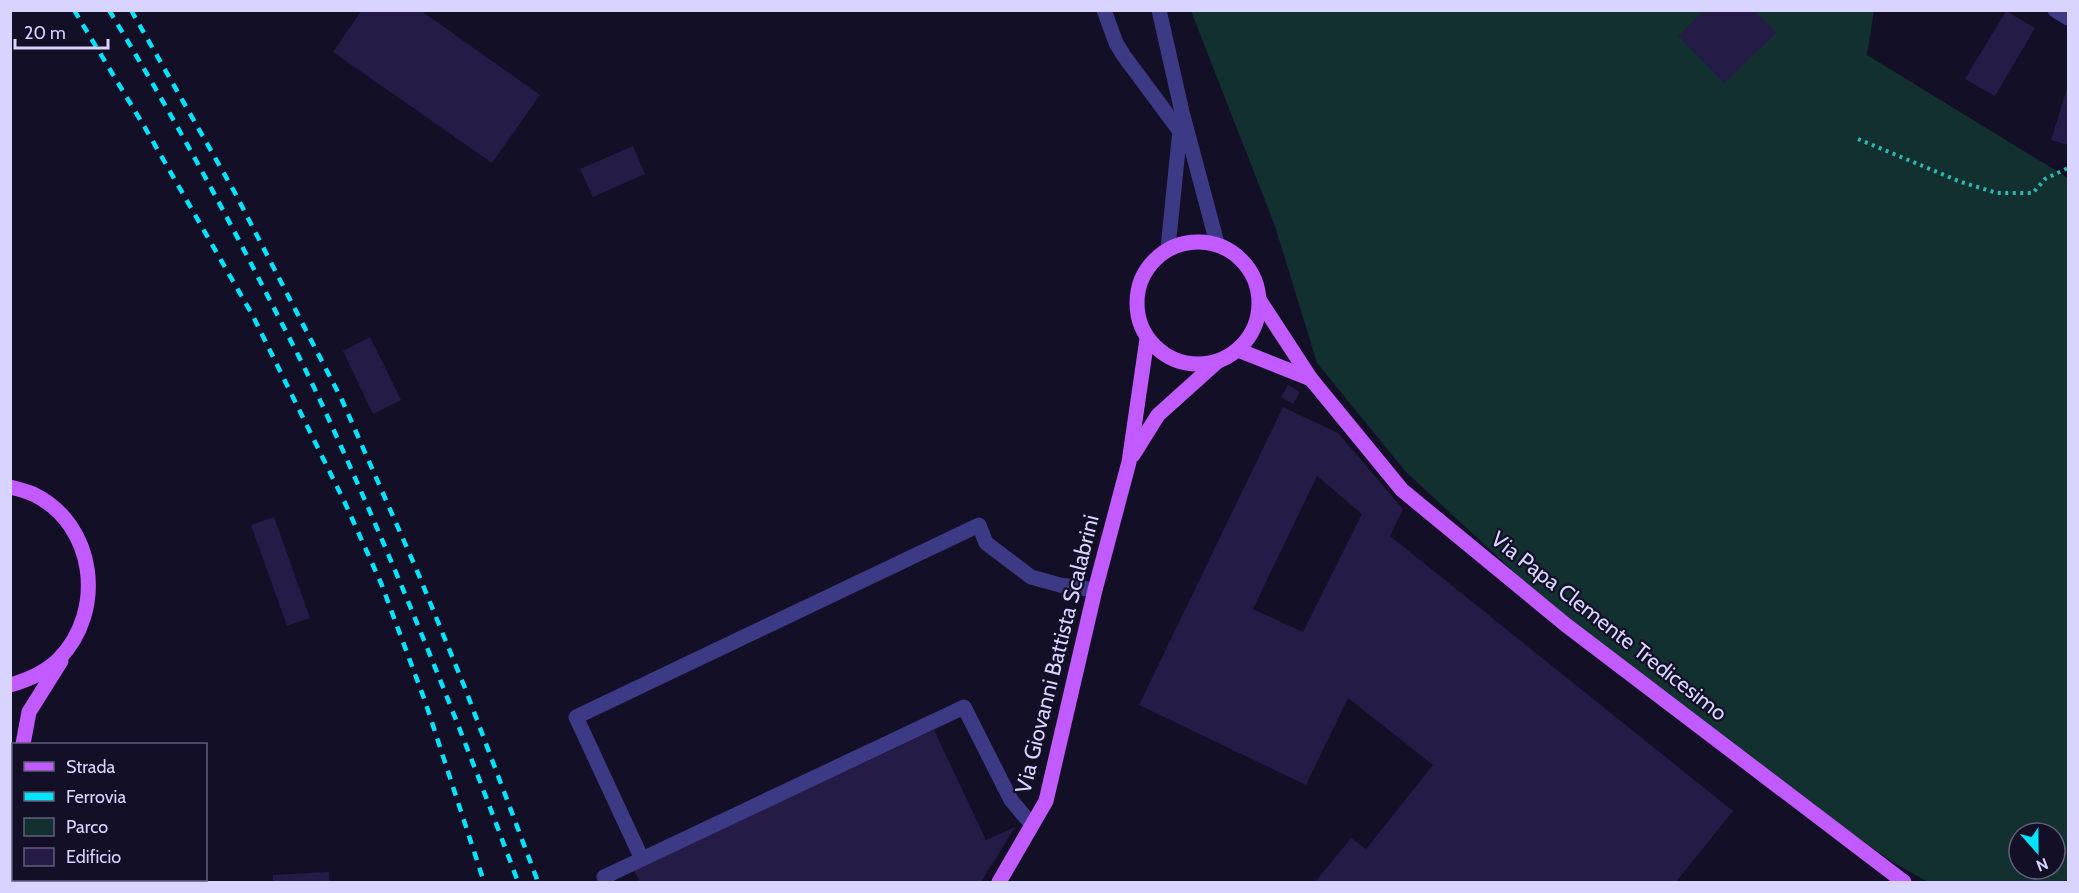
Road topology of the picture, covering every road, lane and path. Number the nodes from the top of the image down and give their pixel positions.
1 (1104, 10) edge
2 (1159, 10) edge
3 (2055, 10) edge
4 (2068, 18) edge
5 (1182, 111) junction
6 (1179, 130) junction
7 (1858, 139) dead end
8 (2068, 168) edge
9 (1217, 243) junction
10 (1168, 248) junction
11 (1260, 301) junction
12 (1148, 339) junction
13 (1238, 350) junction
14 (1217, 362) junction
15 (1311, 379) junction
16 (1129, 462) junction
17 (10, 487) edge
18 (1095, 590) junction
19 (77, 634) junction
20 (10, 685) edge
21 (23, 743) edge
22 (1032, 825) junction
23 (642, 859) junction
24 (607, 882) edge
25 (999, 882) edge
26 (1904, 882) edge

1 - 6 street
2 - 5 street
3 - 4 street
5 - 6 street
5 - 9 street
6 - 10 street
7 - 8 path
9 - 10 main road
9 - 11 main road
10 - 12 main road
11 - 13 main road
11 - 15 main road, Via Papa Clemente Tredicesimo
12 - 14 main road
12 - 16 main road, Via Giovanni Battista Scalabrini
13 - 14 main road
13 - 15 main road, Via Papa Clemente Tredicesimo
14 - 16 main road, Via Giovanni Battista Scalabrini
15 - 26 main road, Via Papa Clemente Tredicesimo
16 - 18 main road, Via Giovanni Battista Scalabrini
17 - 19 main road
18 - 22 main road, Via Giovanni Battista Scalabrini
18 - 23 street
19 - 20 main road
19 - 21 main road
22 - 23 street
22 - 25 main road, Via Giovanni Battista Scalabrini
23 - 24 street

